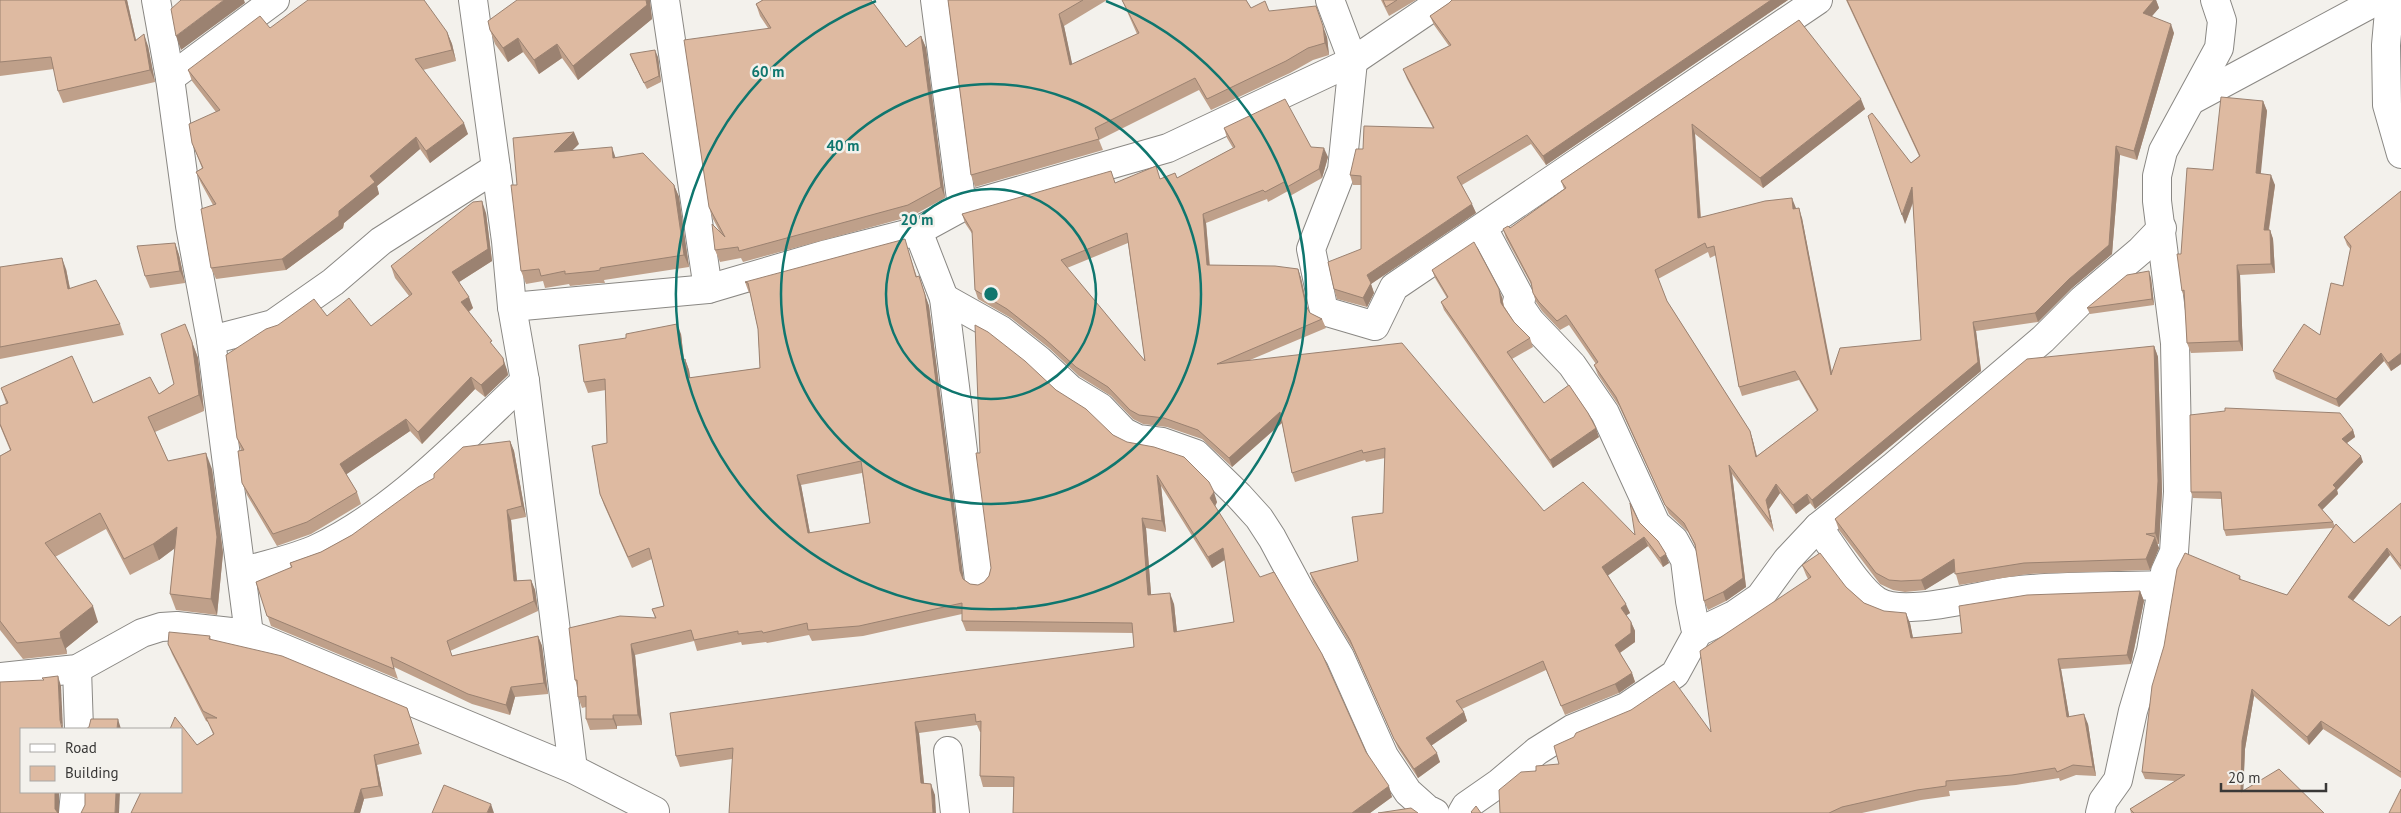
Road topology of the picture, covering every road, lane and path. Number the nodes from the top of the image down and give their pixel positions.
1 (156, 0) edge
2 (275, 0) edge
3 (665, 0) edge
4 (935, 0) edge
5 (1330, 0) edge
6 (1442, 0) edge
7 (1818, 0) edge
8 (2215, 0) edge
9 (2378, 0) edge
10 (2390, 0) edge
11 (478, 3) edge
12 (1353, 61) junction
13 (170, 78) junction
14 (2192, 100) junction
15 (2401, 154) edge
16 (496, 168) junction
17 (962, 207) junction
18 (1483, 228) junction
19 (2162, 228) junction
20 (918, 231) junction
21 (708, 289) junction
22 (944, 298) junction
23 (512, 307) junction
24 (211, 340) junction
25 (525, 381) junction
26 (1818, 527) junction
27 (242, 572) junction
28 (979, 580) dead end
29 (2163, 585) junction
30 (1698, 632) junction
31 (249, 634) junction
32 (77, 669) junction
33 (0, 677) edge
34 (79, 728) edge
35 (948, 751) dead end
36 (573, 769) junction
37 (75, 793) edge
38 (655, 811) dead end
39 (73, 813) edge
40 (955, 813) edge
41 (1435, 813) edge
42 (1462, 813) edge
43 (2100, 813) edge

1 - 13 street
2 - 13 street
3 - 21 street
4 - 17 street
5 - 12 street
6 - 12 street
7 - 18 street
8 - 14 street
9 - 14 street
10 - 15 street
11 - 16 street
12 - 17 street
12 - 18 street
13 - 24 street
14 - 19 street
16 - 23 street
16 - 24 street
17 - 20 street
18 - 30 street
19 - 26 street
19 - 29 street
20 - 21 street
20 - 22 street
21 - 23 street
22 - 28 street
22 - 41 street
23 - 25 street
24 - 27 street
25 - 27 street
25 - 36 street
26 - 29 street
26 - 30 street
27 - 31 street
29 - 43 street
30 - 42 street
31 - 32 street
31 - 36 street
32 - 33 street
32 - 34 street
35 - 40 street
36 - 38 street
37 - 39 street

